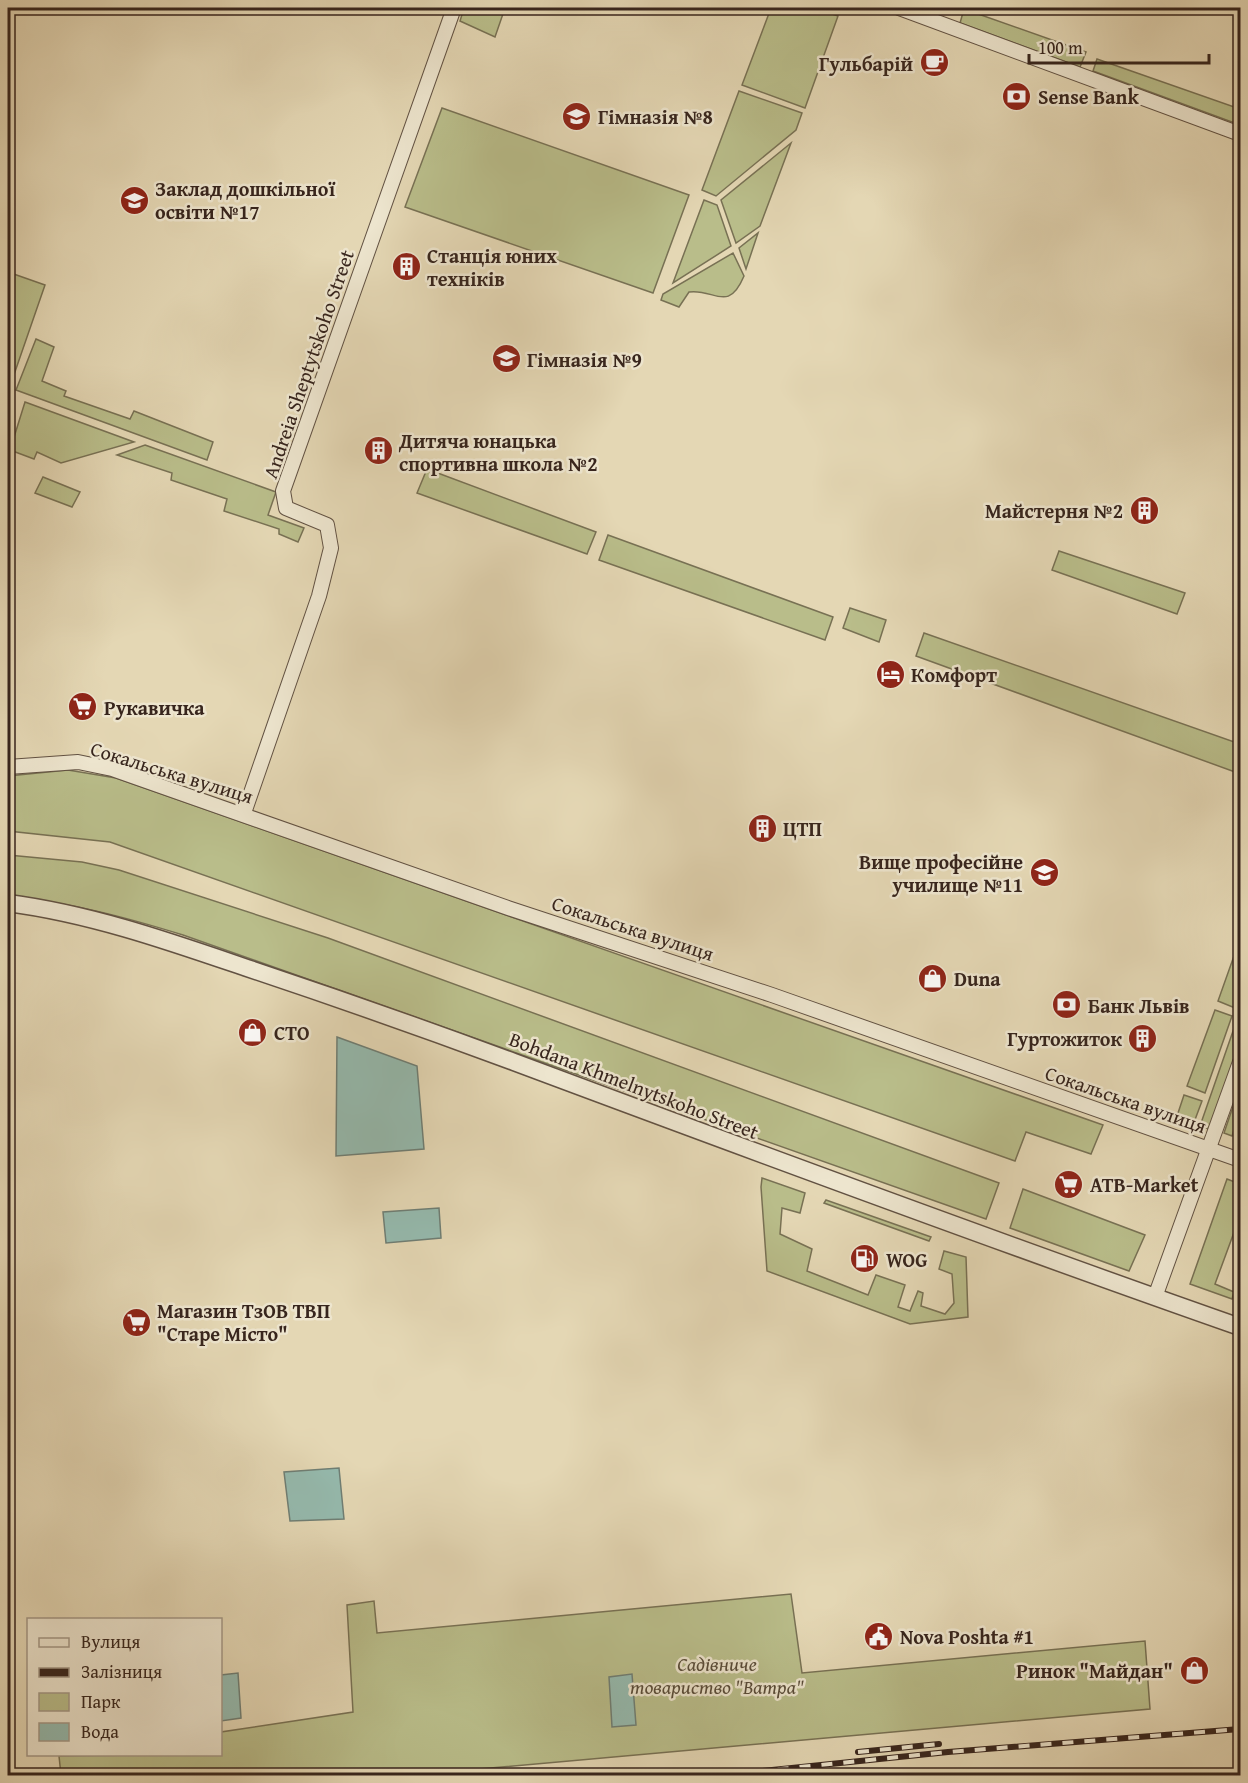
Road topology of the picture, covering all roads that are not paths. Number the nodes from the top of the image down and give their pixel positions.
1 (454, 8) edge
2 (898, 8) edge
3 (923, 12) edge
4 (1240, 134) edge
5 (8, 767) edge
6 (244, 813) junction
7 (8, 903) edge
8 (1240, 1062) edge
9 (1210, 1149) junction
10 (1240, 1160) edge
11 (1155, 1297) junction
12 (1240, 1327) edge

1 - 6 street, Andreia Sheptytskoho Street
2 - 3 street
3 - 4 street
5 - 6 street, Сокальська вулиця
6 - 9 street, Сокальська вулиця
7 - 11 street, Bohdana Khmelnytskoho Street
8 - 9 street
9 - 10 street, Сокальська вулиця
9 - 11 street
11 - 12 street, Bohdana Khmelnytskoho Street

